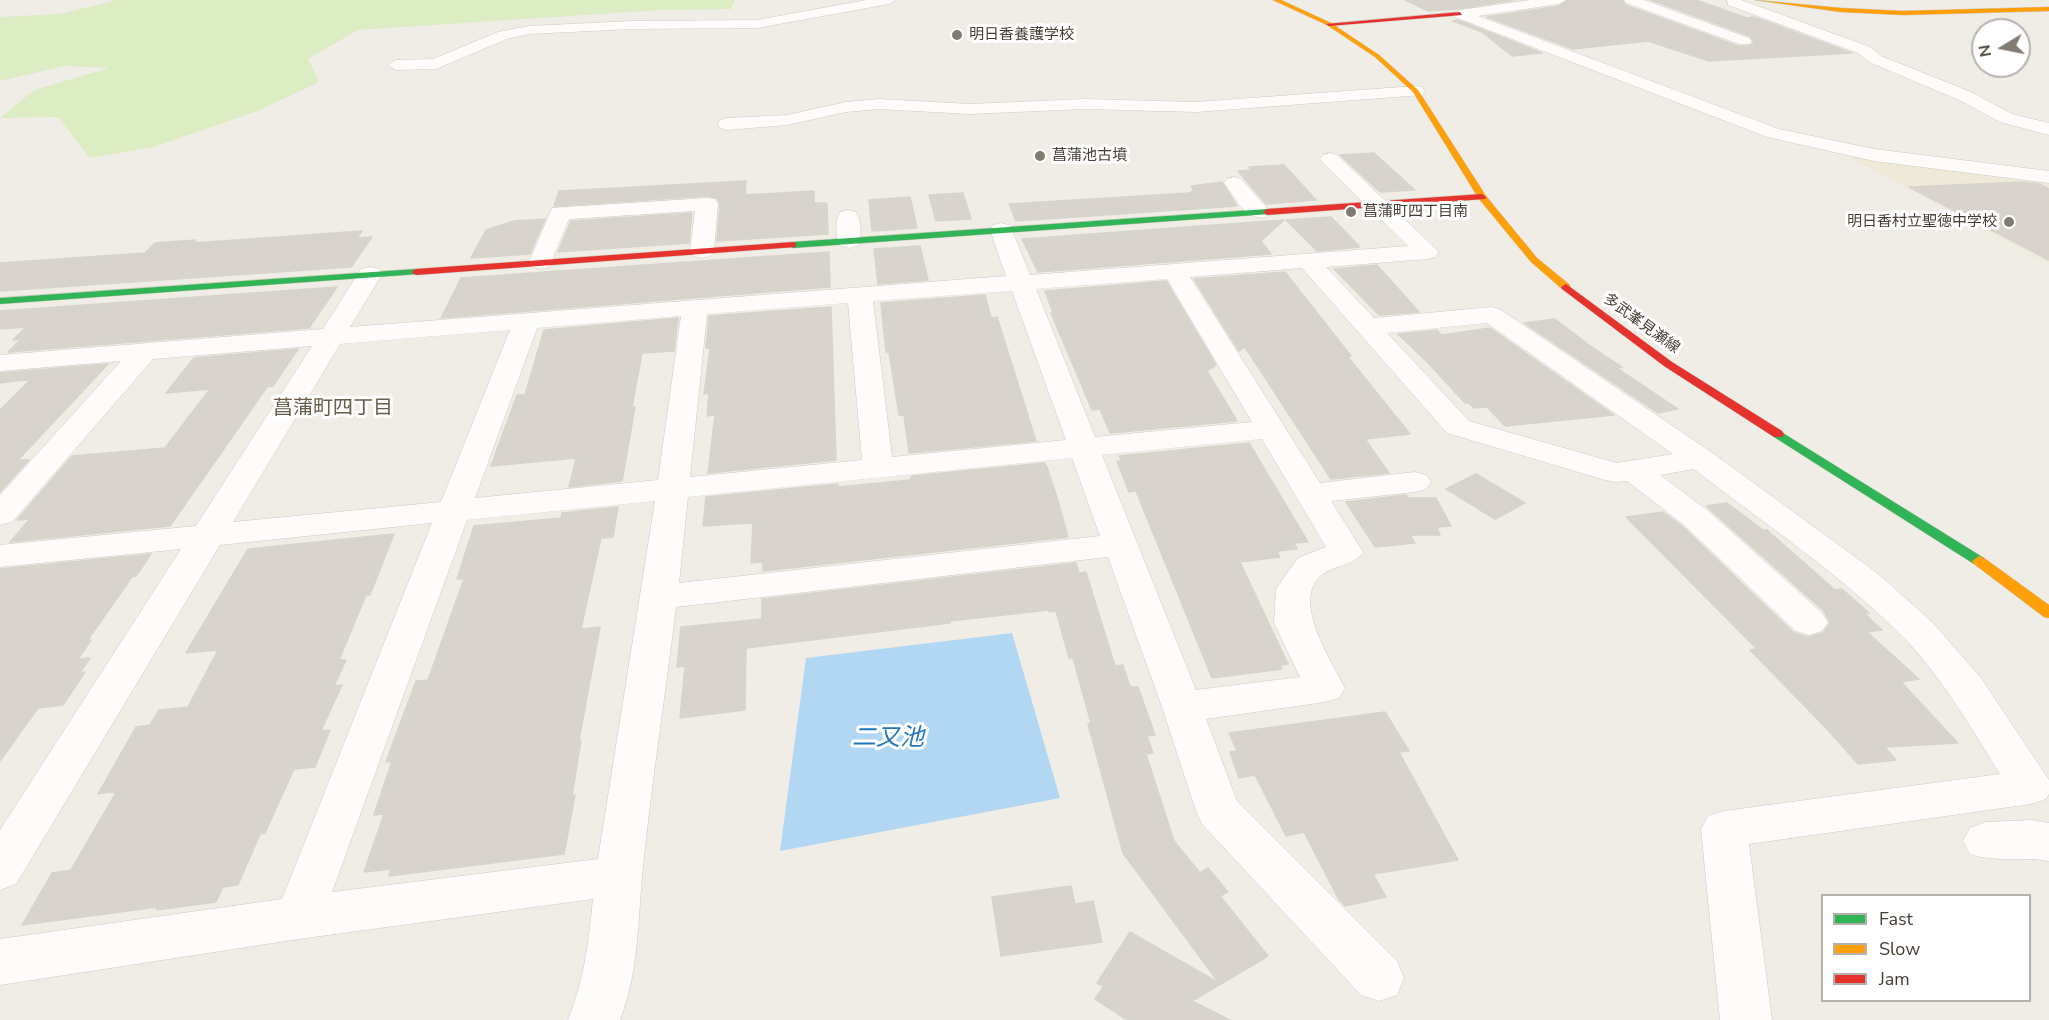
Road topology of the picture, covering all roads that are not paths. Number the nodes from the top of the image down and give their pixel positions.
1 (889, 0) edge
2 (1276, 0) edge
3 (1559, 0) edge
4 (1631, 0) edge
5 (1758, 0) edge
6 (1847, 0) edge
7 (1733, 2) dead end
8 (1801, 6) junction
9 (2049, 9) edge
10 (1885, 12) junction
11 (1460, 14) junction
12 (1329, 24) junction
13 (1790, 24) junction
14 (1744, 41) dead end
15 (396, 66) dead end
16 (1416, 91) junction
17 (727, 124) dead end
18 (2049, 129) edge
19 (1330, 159) dead end
20 (2049, 177) edge
21 (1234, 183) dead end
22 (1482, 197) junction
23 (1377, 204) junction
24 (1258, 212) junction
25 (848, 217) dead end
26 (1001, 230) junction
27 (849, 241) junction
28 (702, 251) junction
29 (1308, 261) junction
30 (541, 262) junction
31 (1175, 272) junction
32 (370, 274) junction
33 (1021, 284) junction
34 (860, 295) junction
35 (0, 301) edge
36 (695, 307) junction
37 (526, 321) junction
38 (1367, 327) junction
39 (332, 336) junction
40 (144, 352) junction
41 (0, 363) edge
42 (1271, 429) junction
43 (1084, 448) junction
44 (1700, 459) junction
45 (878, 467) junction
46 (1633, 470) junction
47 (1415, 482) dead end
48 (673, 488) junction
49 (1311, 494) junction
50 (453, 511) junction
51 (0, 515) edge
52 (208, 535) junction
53 (1120, 545) junction
54 (0, 556) edge
55 (659, 597) junction
56 (2049, 613) edge
57 (1809, 622) dead end
58 (1182, 707) junction
59 (1986, 841) dead end
60 (2049, 842) edge
61 (0, 870) edge
62 (619, 876) junction
63 (299, 918) junction
64 (0, 962) edge
65 (1379, 978) dead end
66 (594, 1020) edge
67 (1746, 1020) edge

1 - 15 street
2 - 12 main road, 多武峯見瀬線
3 - 11 street
4 - 14 street
5 - 8 main road
6 - 10 main road
7 - 13 street
8 - 10 main road
8 - 13 street
9 - 10 main road
11 - 12 main road
11 - 20 street
12 - 16 main road, 多武峯見瀬線
13 - 18 street
16 - 17 street
16 - 22 main road, 多武峯見瀬線
19 - 23 street
21 - 24 street
22 - 23 main road
22 - 56 main road, 多武峯見瀬線
23 - 24 main road
23 - 29 street
24 - 26 main road
25 - 27 street
26 - 27 main road
26 - 33 street
27 - 28 main road
28 - 30 main road
28 - 30 street
29 - 31 street
29 - 38 street
30 - 32 main road
31 - 33 street
31 - 42 street
32 - 35 main road
32 - 39 street
33 - 34 street
33 - 43 street
34 - 36 street
34 - 45 street
36 - 37 street
36 - 48 street
37 - 39 street
37 - 50 street
38 - 44 street
38 - 46 street
39 - 40 street
39 - 52 street
40 - 41 street
40 - 51 street
42 - 43 street
42 - 49 street
43 - 45 street
43 - 53 street
44 - 46 street
44 - 67 street
45 - 48 street
46 - 57 street
47 - 49 street
48 - 50 street
48 - 55 street
49 - 58 street
50 - 52 street
50 - 63 street
52 - 54 street
52 - 61 street
53 - 55 street
53 - 58 street
55 - 62 street
58 - 65 street
59 - 60 street
62 - 63 street
62 - 66 street
63 - 64 street

